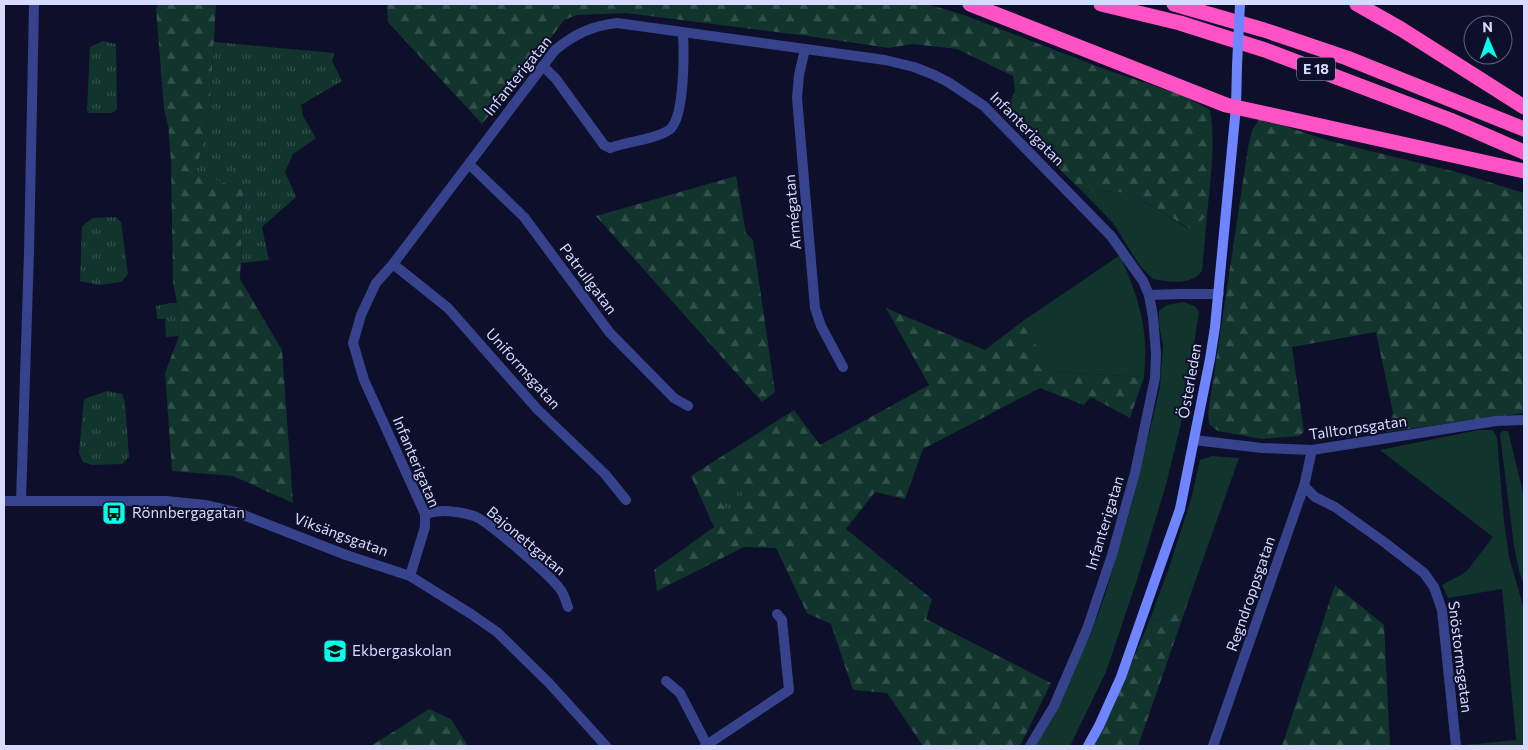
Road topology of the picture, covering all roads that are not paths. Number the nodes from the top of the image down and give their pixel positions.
1 (34, 4) edge
2 (970, 4) edge
3 (1101, 4) edge
4 (1174, 4) edge
5 (1240, 4) edge
6 (1357, 4) edge
7 (683, 33) junction
8 (805, 49) junction
9 (543, 66) junction
10 (1236, 107) junction
11 (1524, 107) edge
12 (1524, 129) edge
13 (1524, 152) edge
14 (468, 164) junction
15 (1524, 170) edge
16 (393, 264) junction
17 (1218, 294) junction
18 (1149, 295) junction
19 (843, 367) dead end
20 (688, 406) dead end
21 (1524, 420) edge
22 (1194, 440) junction
23 (1312, 450) junction
24 (1304, 486) junction
25 (626, 500) dead end
26 (4, 501) edge
27 (21, 501) junction
28 (425, 514) junction
29 (410, 576) junction
30 (568, 607) dead end
31 (777, 614) dead end
32 (666, 681) dead end
33 (606, 746) edge
34 (706, 746) edge
35 (1030, 746) edge
36 (1088, 746) edge
37 (1213, 746) edge
38 (1456, 746) edge

1 - 27 street
2 - 10 highway
3 - 13 highway, E 18
4 - 12 highway, E 18
5 - 10 main road, Österleden, bridge
6 - 11 highway
7 - 8 street, Infanterigatan
7 - 9 street, Infanterigatan
7 - 9 street
8 - 18 street, Infanterigatan
8 - 19 street, Armégatan
9 - 14 street, Infanterigatan
10 - 15 highway
10 - 17 main road, Österleden
14 - 16 street, Infanterigatan
14 - 20 street, Patrullgatan
16 - 25 street, Uniformsgatan
16 - 28 street, Infanterigatan
17 - 18 street
17 - 22 main road, Österleden
18 - 35 street, Infanterigatan
21 - 23 street, Talltorpsgatan
22 - 23 street, Talltorpsgatan
22 - 36 main road, Österleden
23 - 24 street, Regndroppsgatan
24 - 37 street, Regndroppsgatan
24 - 38 street, Snöstormsgatan
26 - 27 street, Viksängsgatan
27 - 29 street, Viksängsgatan
28 - 29 street, Infanterigatan
28 - 30 street, Bajonettgatan
29 - 33 street, Viksängsgatan
31 - 34 street
32 - 34 street

